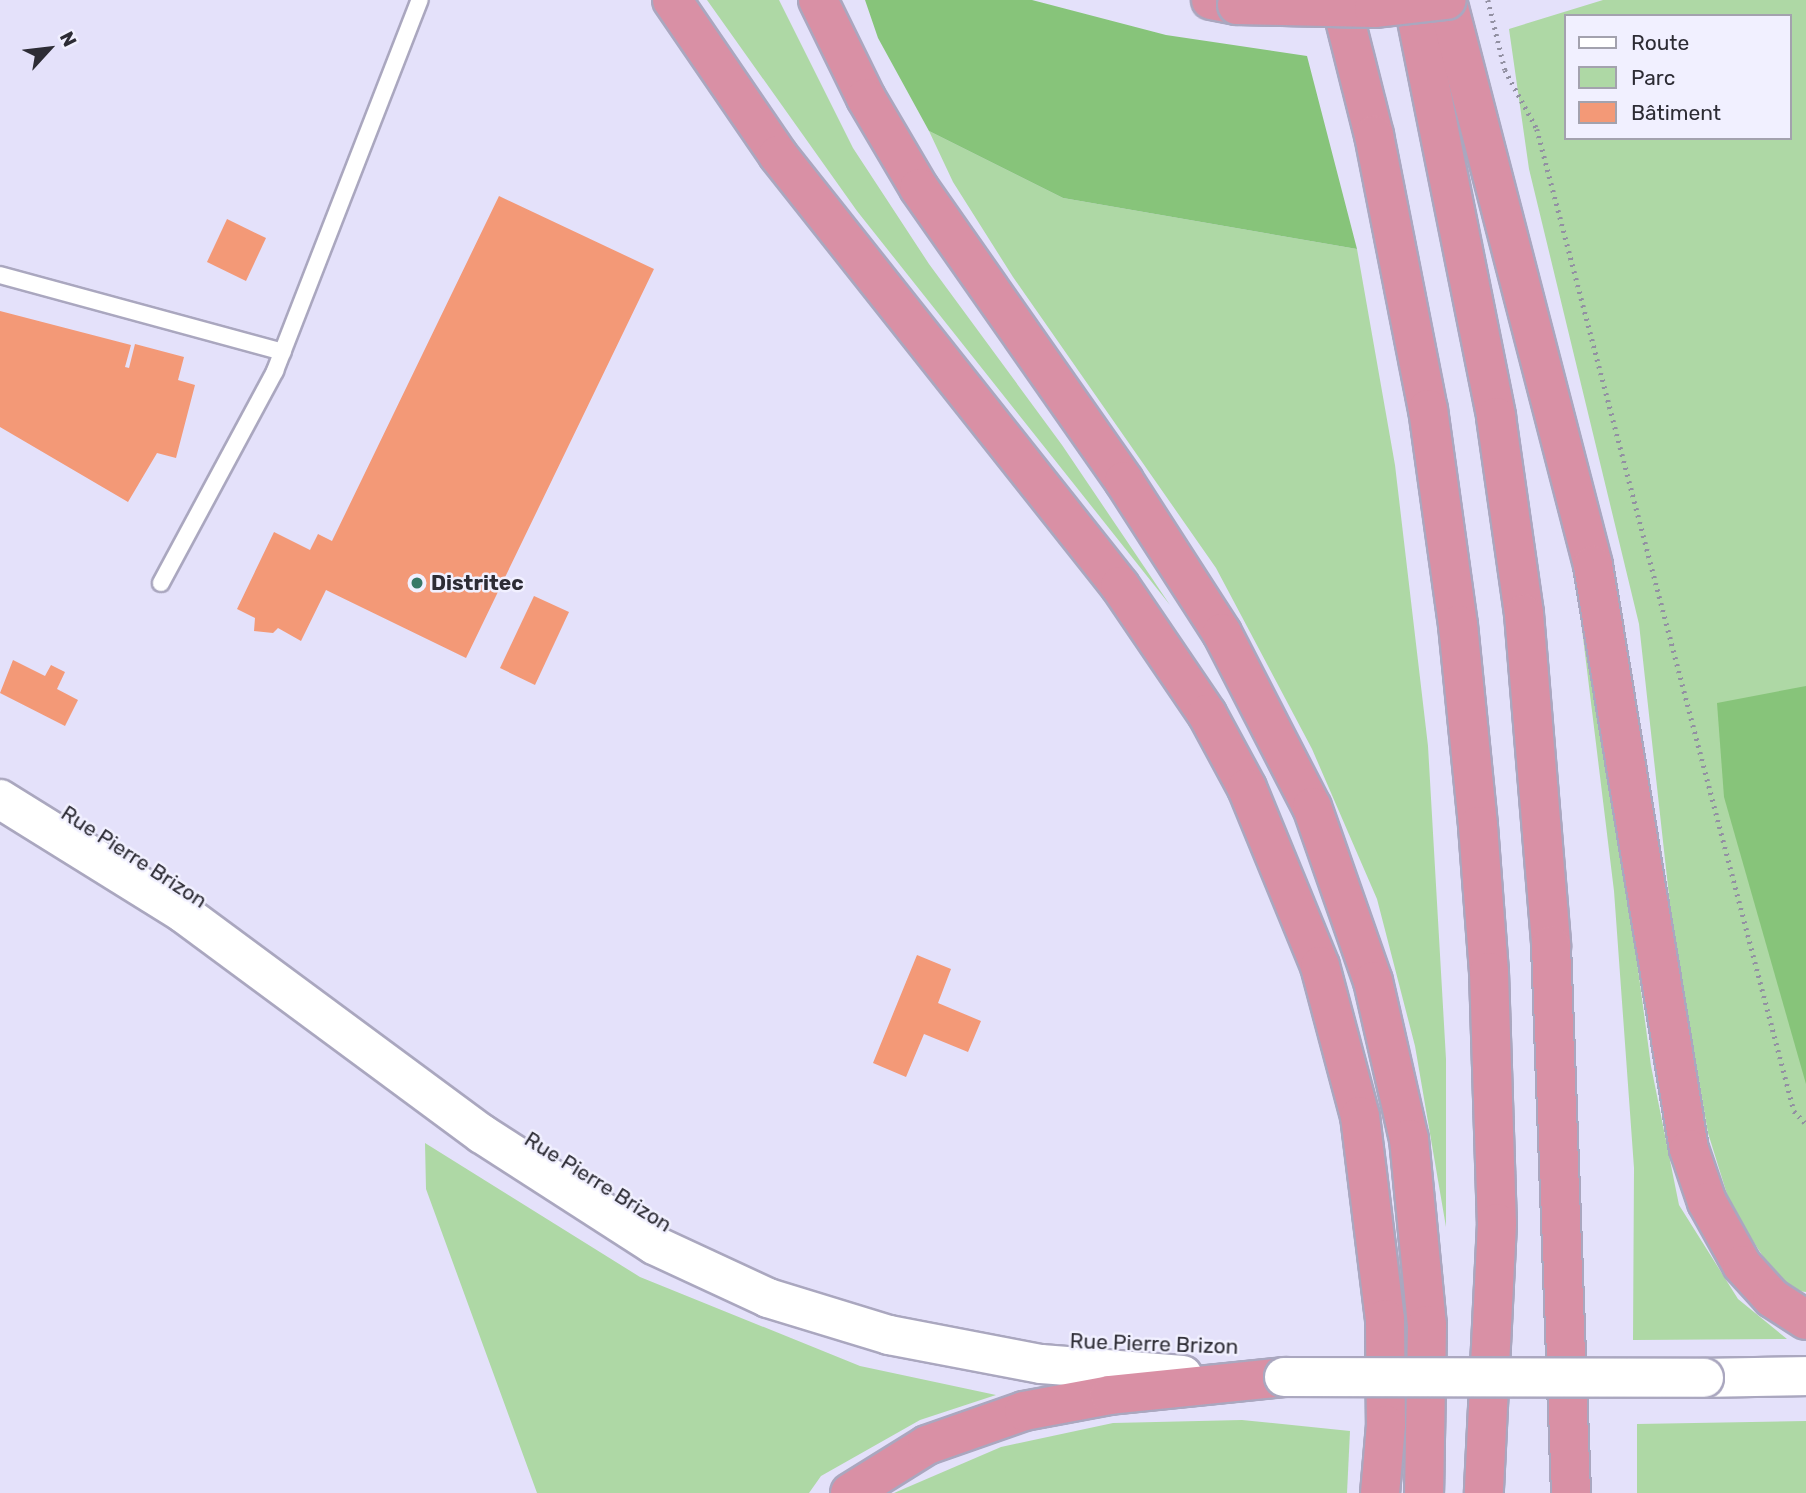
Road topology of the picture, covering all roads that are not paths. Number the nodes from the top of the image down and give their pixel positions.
1 (420, 0) edge
2 (672, 0) edge
3 (818, 0) edge
4 (1340, 0) edge
5 (1413, 0) edge
6 (1447, 0) edge
7 (1224, 2) edge
8 (0, 275) edge
9 (283, 352) junction
10 (161, 583) dead end
11 (0, 799) edge
12 (1557, 1099) junction
13 (1497, 1223) junction
14 (1806, 1320) edge
15 (1806, 1376) edge
16 (1284, 1377) junction
17 (850, 1493) edge
18 (1380, 1493) edge
19 (1424, 1493) edge
20 (1484, 1493) edge
21 (1503, 1493) edge
22 (1552, 1493) edge
23 (1571, 1493) edge

1 - 9 lane
2 - 18 highway
3 - 19 highway
4 - 13 highway
5 - 12 highway
6 - 7 highway, bridge
6 - 14 highway
8 - 9 lane
9 - 10 lane
11 - 16 main road, Rue Pierre Brizon
12 - 22 highway
12 - 23 highway
13 - 20 highway
13 - 21 highway
15 - 16 main road, Rue Pierre Brizon, bridge
16 - 17 highway

